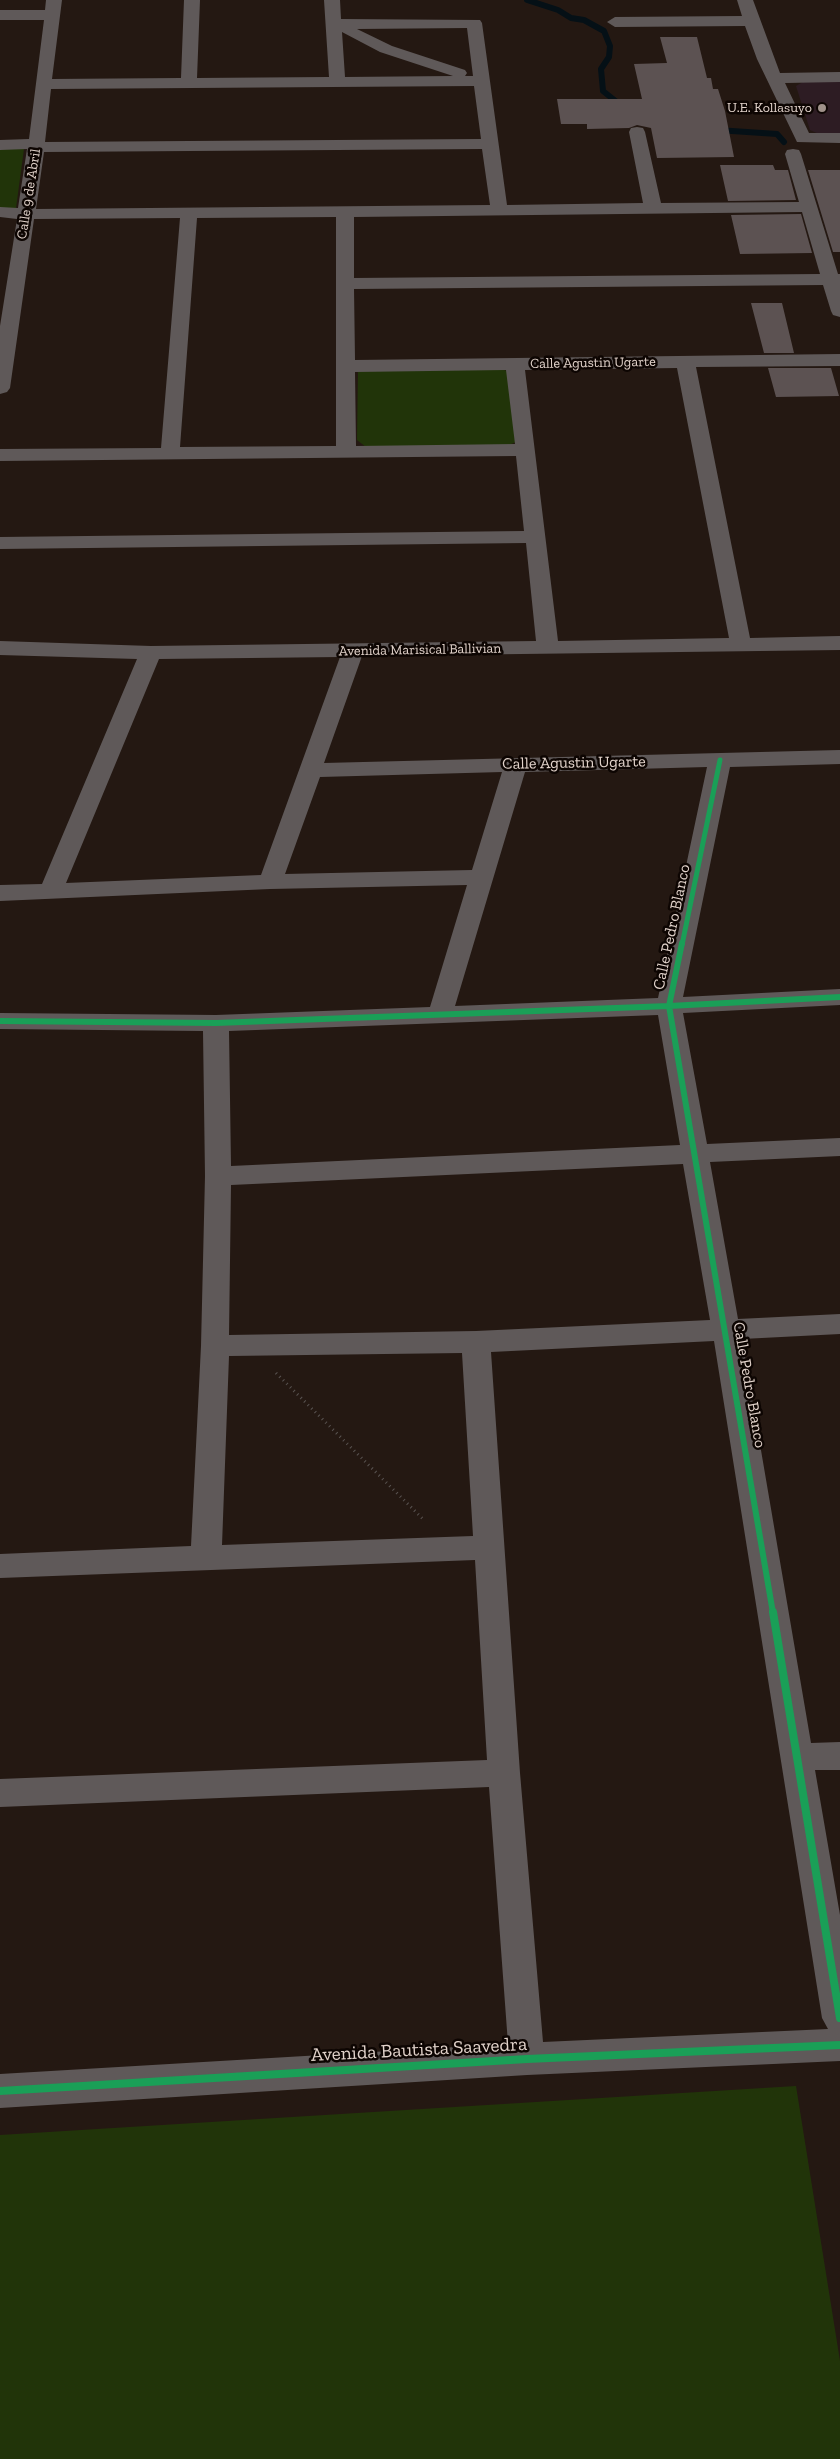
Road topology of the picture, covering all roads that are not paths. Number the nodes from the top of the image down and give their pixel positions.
1 (192, 0) edge
2 (332, 0) edge
3 (745, 0) edge
4 (53, 8) edge
5 (0, 15) edge
6 (751, 21) junction
7 (615, 22) dead end
8 (337, 24) junction
9 (840, 77) edge
10 (776, 78) junction
11 (482, 80) junction
12 (337, 81) junction
13 (189, 82) junction
14 (45, 84) junction
15 (637, 132) dead end
16 (840, 138) edge
17 (490, 144) junction
18 (0, 145) edge
19 (37, 146) junction
20 (793, 154) dead end
21 (809, 207) junction
22 (653, 208) junction
23 (500, 210) junction
24 (0, 212) edge
25 (346, 212) junction
26 (189, 213) junction
27 (26, 214) junction
28 (835, 280) edge
29 (8, 284) edge
30 (347, 284) junction
31 (839, 306) edge
32 (840, 360) edge
33 (686, 362) junction
34 (515, 363) junction
35 (346, 366) junction
36 (0, 388) edge
37 (526, 450) junction
38 (346, 452) junction
39 (170, 453) junction
40 (0, 455) edge
41 (534, 537) junction
42 (0, 542) edge
43 (840, 643) edge
44 (741, 645) junction
45 (0, 648) edge
46 (548, 648) junction
47 (353, 652) junction
48 (151, 653) junction
49 (840, 756) edge
50 (720, 760) junction
51 (516, 764) junction
52 (309, 770) junction
53 (480, 877) junction
54 (270, 882) junction
55 (51, 890) junction
56 (0, 893) edge
57 (840, 997) edge
58 (669, 1006) junction
59 (440, 1015) junction
60 (0, 1021) edge
61 (216, 1023) junction
62 (840, 1147) edge
63 (694, 1153) junction
64 (218, 1176) junction
65 (840, 1324) edge
66 (726, 1329) junction
67 (476, 1342) junction
68 (215, 1346) junction
69 (490, 1547) junction
70 (206, 1558) junction
71 (0, 1566) edge
72 (840, 1756) edge
73 (798, 1757) junction
74 (504, 1773) junction
75 (0, 1793) edge
76 (840, 2018) edge
77 (840, 2045) edge
78 (527, 2059) junction
79 (0, 2091) edge

1 - 13 street
2 - 8 street
3 - 6 street
4 - 5 street
4 - 14 street, Calle 9 de Abril
6 - 7 street
6 - 10 street
8 - 11 street
8 - 11 street
8 - 12 street
9 - 10 street
10 - 16 street
11 - 12 street
11 - 17 street
12 - 13 street
13 - 14 street
14 - 19 street, Calle 9 de Abril
15 - 22 street
17 - 19 street
17 - 23 street
18 - 19 street
19 - 27 street, Calle 9 de Abril
20 - 21 street
21 - 22 street
21 - 28 street
22 - 23 street
23 - 25 street
24 - 27 street
25 - 26 street
25 - 30 street
26 - 27 street
26 - 39 street
27 - 29 street, Calle 9 de Abril
28 - 30 street
28 - 31 street
29 - 36 street, Calle 9 de Abril
30 - 35 street
32 - 33 street, Calle Agustin Ugarte
33 - 34 street, Calle Agustin Ugarte
33 - 44 street
34 - 35 street, Calle Agustin Ugarte
34 - 37 street
35 - 38 street
37 - 38 street
37 - 41 street
38 - 39 street
39 - 40 street
41 - 42 street
41 - 46 street
43 - 44 street, Avenida Marisical Ballivian
44 - 46 street, Avenida Marisical Ballivian
45 - 48 street, Avenida Marisical Ballivian
46 - 47 street, Avenida Marisical Ballivian
47 - 48 street, Avenida Marisical Ballivian
47 - 52 street
48 - 55 street
49 - 50 street, Calle Agustin Ugarte
50 - 51 street, Calle Agustin Ugarte
50 - 58 street, Calle Pedro Blanco
51 - 52 street, Calle Agustin Ugarte
51 - 53 street
52 - 54 street
53 - 54 street
53 - 59 street
54 - 55 street
55 - 56 street
57 - 58 street
58 - 59 street
58 - 63 street, Calle Pedro Blanco
59 - 61 street
60 - 61 street
61 - 64 street
62 - 63 street
63 - 64 street
63 - 66 street, Calle Pedro Blanco
64 - 68 street
65 - 66 street
66 - 67 street
66 - 73 street, Calle Pedro Blanco
67 - 68 street
67 - 69 street
68 - 70 street
69 - 70 street
69 - 74 street
70 - 71 street
72 - 73 street
73 - 76 street, Calle Pedro Blanco
74 - 75 street
74 - 78 street
77 - 78 street, Avenida Bautista Saavedra
78 - 79 street, Avenida Bautista Saavedra

